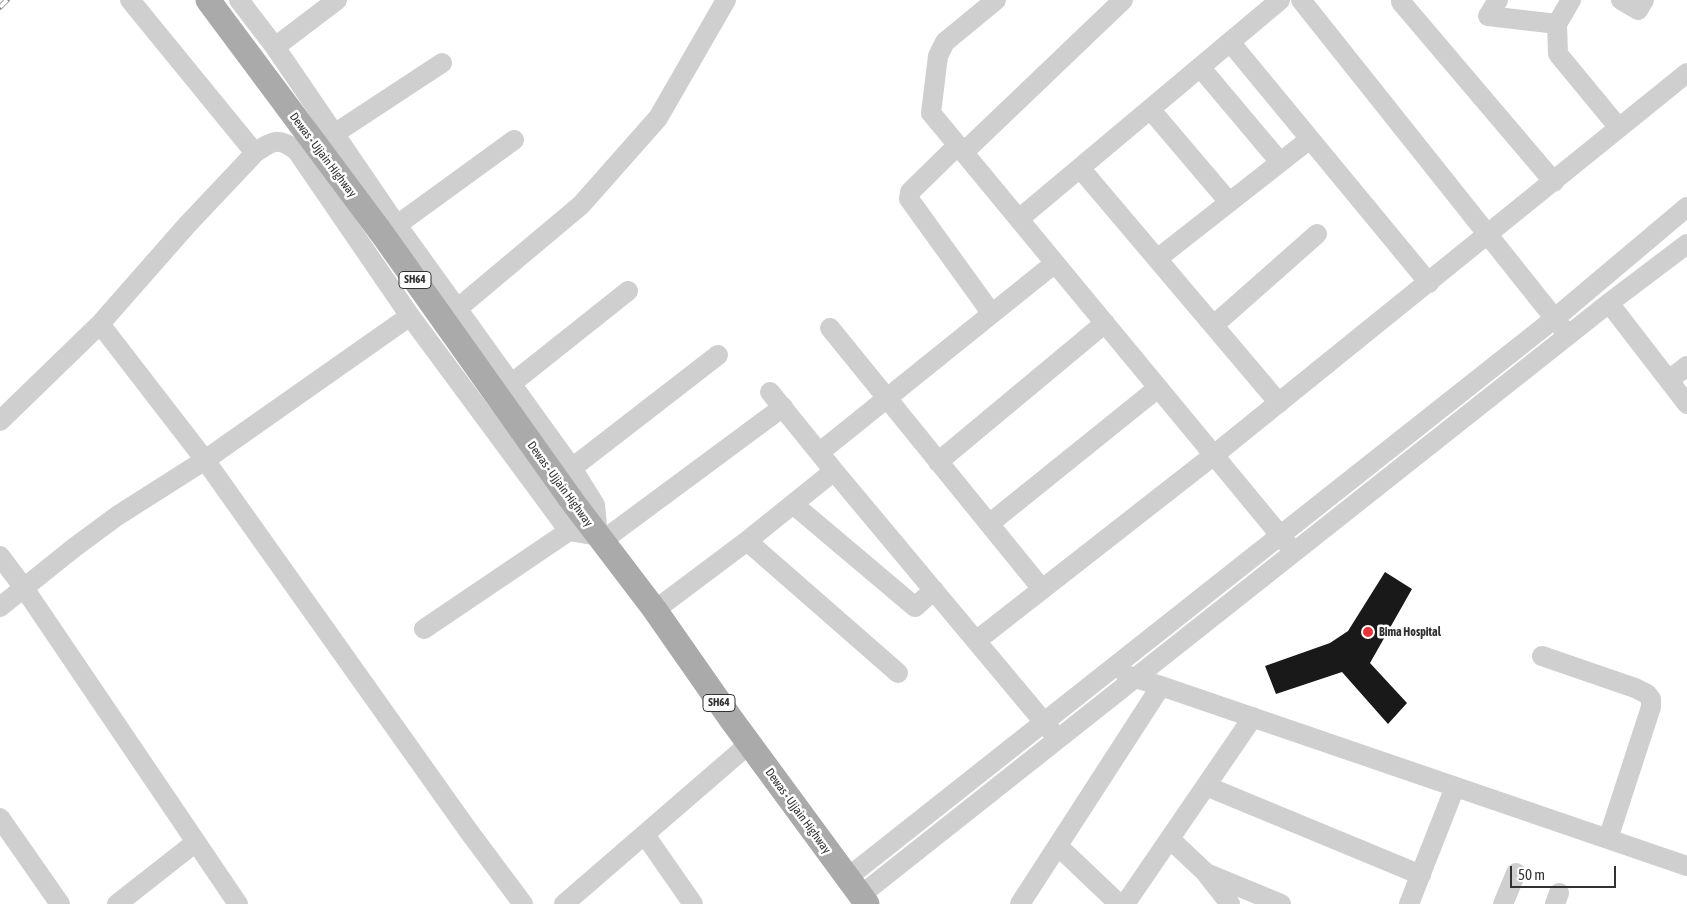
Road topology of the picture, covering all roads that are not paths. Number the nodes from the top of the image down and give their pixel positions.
1 (130, 0) edge
2 (208, 0) edge
3 (239, 0) edge
4 (337, 0) edge
5 (726, 0) edge
6 (996, 0) edge
7 (1123, 0) edge
8 (1280, 0) edge
9 (1301, 0) edge
10 (1401, 0) edge
11 (1498, 0) edge
12 (1571, 0) edge
13 (1621, 0) edge
14 (1644, 0) edge
15 (1557, 24) junction
16 (1230, 42) junction
17 (275, 47) junction
18 (442, 63) dead end
19 (1200, 67) junction
20 (1687, 73) edge
21 (1150, 109) junction
22 (1619, 128) junction
23 (334, 134) junction
24 (1310, 139) junction
25 (514, 140) dead end
26 (961, 149) junction
27 (255, 153) junction
28 (1280, 162) junction
29 (1080, 168) junction
30 (1554, 182) junction
31 (1229, 202) junction
32 (1687, 207) edge
33 (1019, 219) junction
34 (397, 225) junction
35 (1317, 234) dead end
36 (1488, 236) junction
37 (1687, 244) edge
38 (1157, 259) junction
39 (1055, 263) junction
40 (1429, 283) junction
41 (628, 291) dead end
42 (1609, 303) junction
43 (457, 309) junction
44 (992, 314) junction
45 (410, 316) junction
46 (1554, 319) junction
47 (1105, 323) junction
48 (100, 324) junction
49 (1214, 325) junction
50 (830, 328) dead end
51 (1568, 335) junction
52 (718, 355) dead end
53 (1687, 366) edge
54 (1669, 380) junction
55 (511, 384) junction
56 (1158, 388) junction
57 (887, 399) junction
58 (1279, 402) junction
59 (1687, 404) edge
60 (0, 421) edge
61 (820, 452) junction
62 (1214, 455) junction
63 (206, 460) junction
64 (938, 462) junction
65 (572, 468) junction
66 (834, 471) junction
67 (793, 504) junction
68 (989, 524) junction
69 (569, 531) junction
70 (1280, 536) junction
71 (600, 539) junction
72 (748, 541) junction
73 (1294, 552) junction
74 (0, 556) edge
75 (24, 588) junction
76 (1042, 589) junction
77 (934, 590) junction
78 (0, 607) edge
79 (655, 610) junction
80 (424, 629) dead end
81 (976, 641) junction
82 (1542, 656) dead end
83 (1111, 671) junction
84 (898, 673) dead end
85 (1136, 678) junction
86 (1162, 686) junction
87 (1253, 718) junction
88 (1045, 723) junction
89 (1058, 740) junction
90 (749, 744) junction
91 (1206, 786) junction
92 (1456, 787) junction
93 (0, 818) edge
94 (645, 835) junction
95 (1170, 839) junction
96 (1608, 839) junction
97 (196, 842) junction
98 (1058, 846) junction
99 (1687, 866) edge
100 (1205, 872) junction
101 (1516, 873) dead end
102 (1421, 875) junction
103 (859, 892) edge
104 (60, 904) edge
105 (117, 904) edge
106 (238, 904) edge
107 (524, 904) edge
108 (564, 904) edge
109 (693, 904) edge
110 (1020, 904) edge
111 (1119, 904) edge
112 (1125, 904) edge
113 (1230, 904) edge
114 (1281, 904) edge
115 (1409, 904) edge
116 (1503, 904) edge

1 - 27 street
2 - 71 main road, Dewas - Ujjain Highway / SH64
3 - 17 street
4 - 17 street
5 - 43 street
6 - 26 street
7 - 26 street
8 - 16 street
9 - 36 street
10 - 30 street
11 - 15 street
12 - 15 street
13 - 14 street
15 - 22 street
16 - 19 street
16 - 24 street
17 - 23 street
18 - 23 street
19 - 21 street
19 - 28 street
20 - 22 street
21 - 29 street
21 - 31 street
22 - 30 street
23 - 34 street
24 - 28 street
24 - 40 street
25 - 34 street
26 - 33 street
26 - 44 street
27 - 45 street
27 - 48 street
28 - 31 street
29 - 33 street
29 - 38 street
30 - 36 street
31 - 38 street
32 - 46 street
33 - 39 street
34 - 43 street
35 - 49 street
36 - 40 street
36 - 46 street
37 - 42 street
38 - 49 street
39 - 44 street
39 - 47 street
40 - 58 street
41 - 55 street
42 - 51 street
42 - 54 street
43 - 55 street
44 - 57 street
45 - 63 street
45 - 69 street
46 - 51 street
46 - 70 street
47 - 56 street
47 - 64 street
48 - 60 street
48 - 63 street
49 - 58 street
50 - 57 street
51 - 73 street
52 - 65 street
53 - 54 street
54 - 59 street
55 - 65 street
56 - 62 street
56 - 68 street
57 - 61 street
57 - 64 street
58 - 62 street
61 - 66 street
61 - 71 street
62 - 70 street
62 - 76 street
63 - 75 street
63 - 107 street
64 - 68 street
65 - 71 street
66 - 67 street
66 - 77 street
67 - 72 street
67 - 77 street
68 - 76 street
69 - 71 street
69 - 80 street
70 - 73 street
70 - 83 street
71 - 79 main road, Dewas - Ujjain Highway / SH64
72 - 79 street
72 - 84 street
73 - 85 street
74 - 75 street
75 - 78 street
75 - 97 street
76 - 81 street
77 - 81 street
79 - 90 main road, Dewas - Ujjain Highway / SH64
81 - 88 street
82 - 96 street
83 - 85 street
83 - 88 street
85 - 86 street
85 - 89 street
86 - 87 street
86 - 98 street
87 - 91 street
87 - 92 street
88 - 89 street
88 - 103 street
89 - 103 street
90 - 94 street
90 - 103 main road, Dewas - Ujjain Highway / SH64
91 - 95 street
91 - 102 street
92 - 96 street
92 - 102 street
93 - 104 street
94 - 108 street
94 - 109 street
95 - 100 street
95 - 112 street
96 - 99 street
97 - 105 street
97 - 106 street
98 - 110 street
98 - 111 street
100 - 113 street
100 - 114 street
101 - 116 street
102 - 115 street

